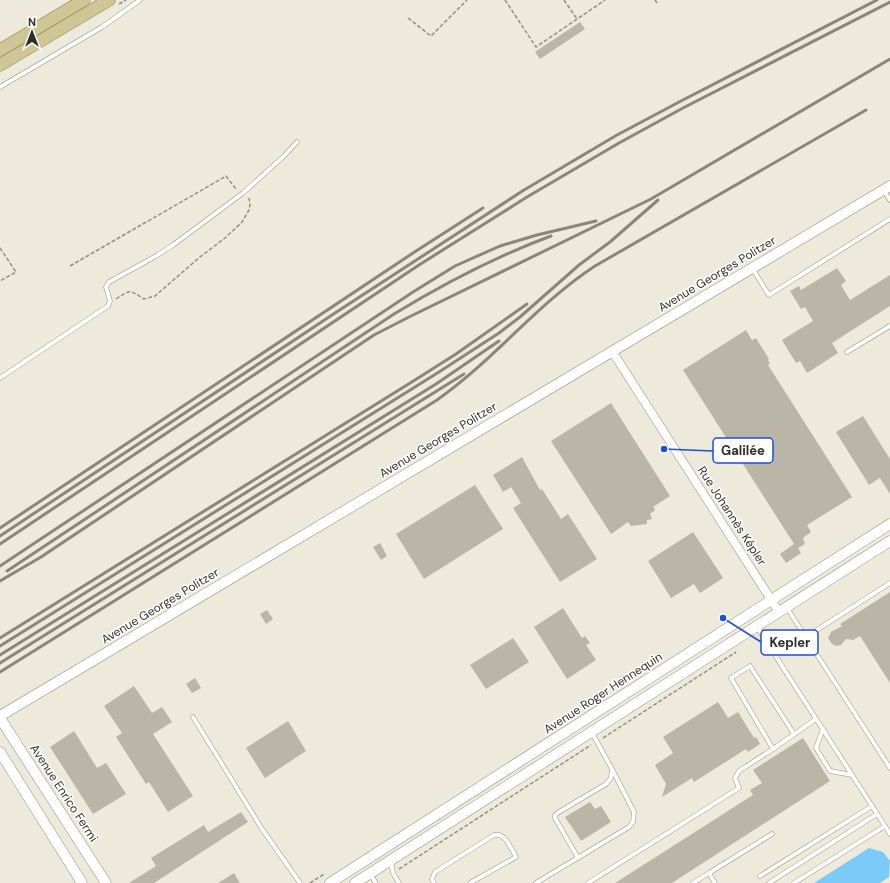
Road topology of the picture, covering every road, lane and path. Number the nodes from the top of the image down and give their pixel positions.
1 (84, 0) edge
2 (109, 0) edge
3 (140, 0) edge
4 (467, 0) edge
5 (505, 0) edge
6 (564, 0) edge
7 (605, 0) edge
8 (654, 0) edge
9 (657, 3) dead end
10 (408, 18) dead end
11 (577, 19) junction
12 (0, 50) edge
13 (0, 65) edge
14 (0, 87) edge
15 (296, 142) dead end
16 (887, 188) edge
17 (890, 200) edge
18 (890, 219) edge
19 (0, 248) edge
20 (752, 268) junction
21 (0, 281) edge
22 (890, 326) edge
23 (612, 351) junction
24 (847, 352) dead end
25 (0, 378) edge
26 (890, 524) edge
27 (890, 541) edge
28 (890, 583) edge
29 (771, 600) junction
30 (783, 610) junction
31 (757, 626) junction
32 (806, 637) junction
33 (736, 652) dead end
34 (193, 716) dead end
35 (0, 717) edge
36 (816, 719) junction
37 (822, 728) junction
38 (591, 732) junction
39 (794, 734) junction
40 (597, 742) junction
41 (773, 749) junction
42 (0, 752) edge
43 (890, 768) edge
44 (612, 769) junction
45 (852, 775) junction
46 (872, 806) junction
47 (877, 814) junction
48 (885, 826) junction
49 (772, 834) dead end
50 (890, 834) edge
51 (578, 858) junction
52 (391, 860) junction
53 (393, 873) junction
54 (710, 873) junction
55 (370, 874) junction
56 (760, 876) dead end
57 (82, 883) edge
58 (106, 883) edge
59 (300, 883) edge
60 (330, 883) edge
61 (355, 883) edge
62 (376, 883) edge
63 (399, 883) edge
64 (434, 883) edge
65 (470, 883) edge
66 (536, 883) edge
67 (588, 883) edge
68 (693, 883) edge
69 (715, 883) edge
70 (769, 883) edge
71 (794, 883) edge

1 - 12 main road
2 - 13 main road
3 - 14 lane
4 - 10 path
5 - 11 path
6 - 11 path
7 - 11 path
8 - 9 path
15 - 25 lane
16 - 17 lane
16 - 20 street, Avenue Georges Politzer
18 - 20 lane
19 - 21 path
20 - 23 street, Avenue Georges Politzer
22 - 24 lane
23 - 29 street, Rue Johannès Képler
23 - 35 street, Avenue Georges Politzer
26 - 29 street, Avenue Roger Hennequin
27 - 30 street
28 - 32 lane
29 - 30 street, Rue Johannès Képler
29 - 60 street, Avenue Roger Hennequin
30 - 31 street
30 - 32 lane
31 - 36 lane
31 - 38 street
32 - 43 lane
33 - 40 path
34 - 59 lane
35 - 58 street, Avenue Enrico Fermi
36 - 37 lane
36 - 39 lane
37 - 45 lane
37 - 45 lane
38 - 40 lane
38 - 52 street
39 - 41 lane
39 - 41 lane
40 - 44 lane
40 - 53 path
41 - 67 lane
42 - 57 street
44 - 51 lane
44 - 51 lane
45 - 46 lane
46 - 47 lane
46 - 56 lane
47 - 48 lane
47 - 70 lane
48 - 50 lane
48 - 71 lane
49 - 54 lane
51 - 66 lane
52 - 53 lane
52 - 55 street
53 - 63 lane
54 - 68 lane
54 - 69 lane
55 - 61 street
55 - 62 lane
64 - 65 lane

